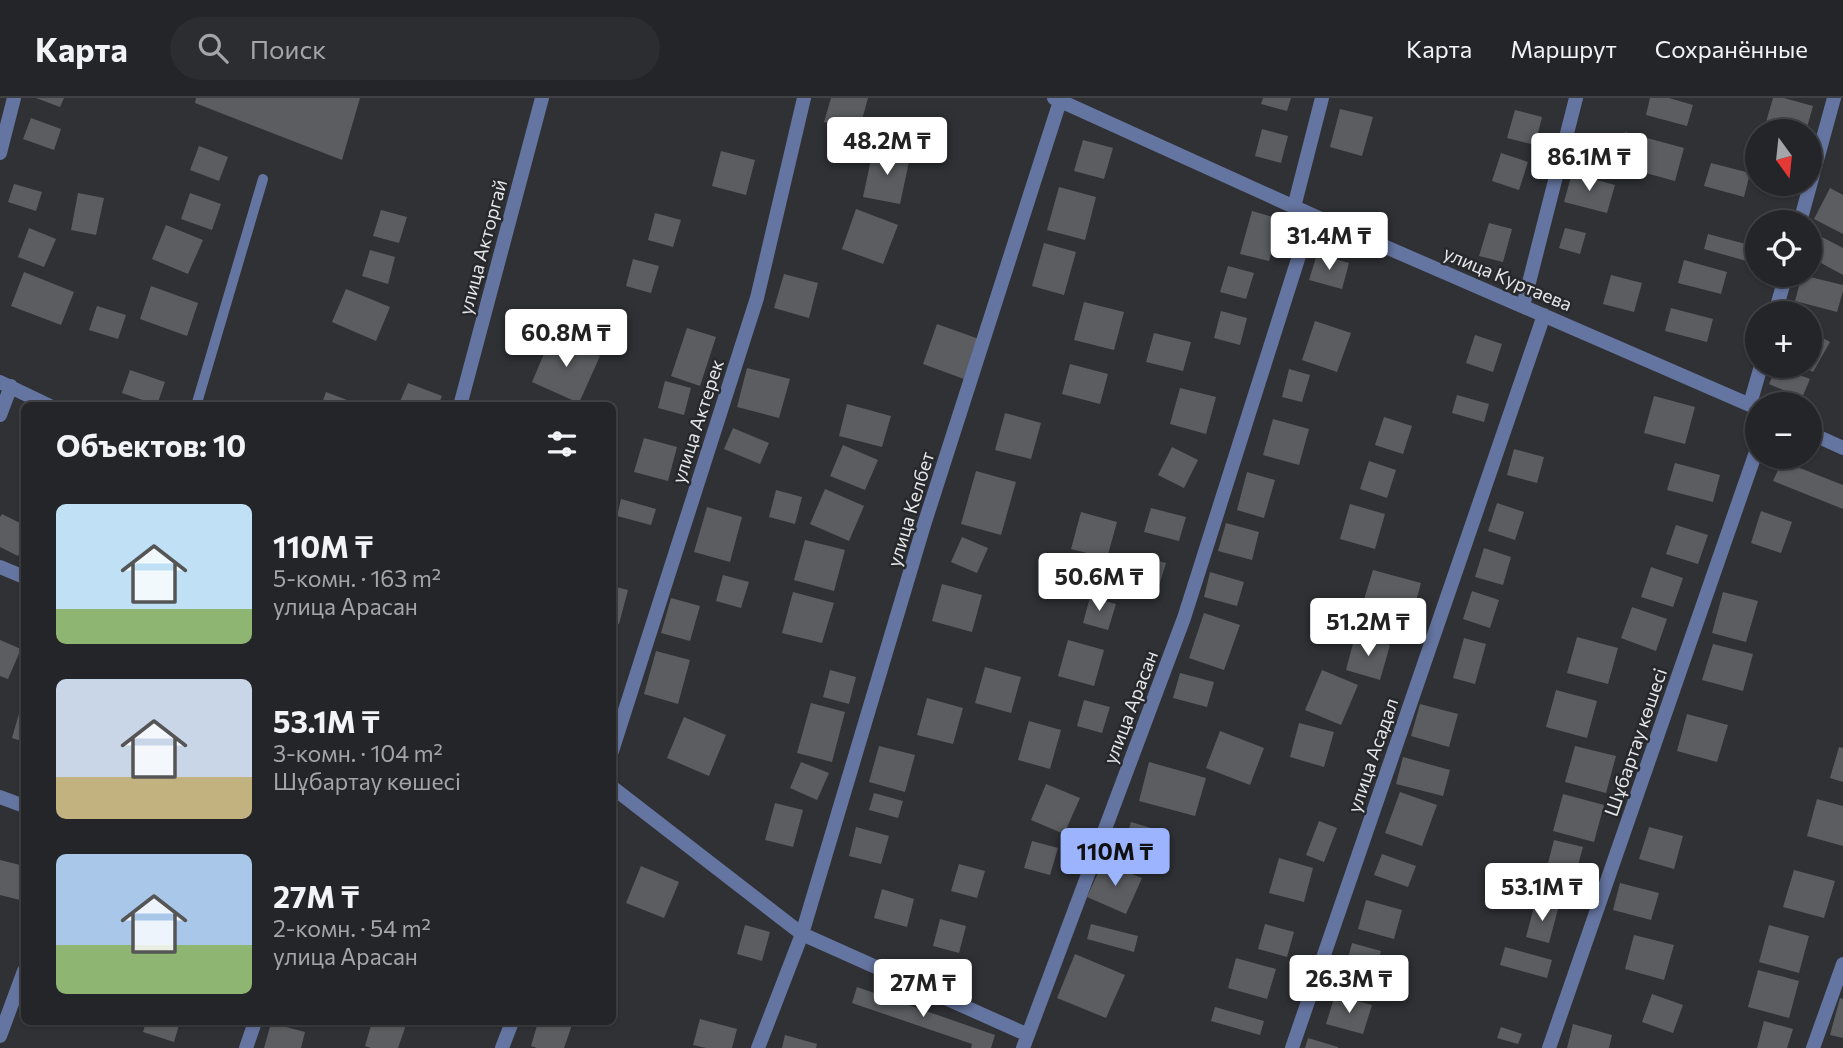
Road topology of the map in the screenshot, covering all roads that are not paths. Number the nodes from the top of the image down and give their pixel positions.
1 (14, 98) edge
2 (542, 98) edge
3 (804, 98) edge
4 (1322, 98) edge
5 (1576, 98) edge
6 (1834, 98) edge
7 (1058, 99) edge
8 (0, 153) edge
9 (263, 179) dead end
10 (1294, 207) junction
11 (1803, 210) edge
12 (1312, 215) junction
13 (1523, 306) junction
14 (1544, 315) junction
15 (5, 384) edge
16 (42, 402) edge
17 (197, 402) edge
18 (461, 402) edge
19 (1745, 402) edge
20 (0, 415) edge
21 (1822, 438) edge
22 (1843, 448) edge
23 (1750, 469) edge
24 (0, 567) edge
25 (21, 576) edge
26 (616, 739) edge
27 (616, 790) edge
28 (0, 797) edge
29 (21, 805) edge
30 (802, 934) junction
31 (1843, 964) edge
32 (21, 977) edge
33 (4, 1011) edge
34 (254, 1025) edge
35 (511, 1025) edge
36 (0, 1036) edge
37 (1026, 1042) edge
38 (246, 1048) edge
39 (502, 1048) edge
40 (758, 1048) edge
41 (1292, 1048) edge
42 (1549, 1048) edge
43 (1813, 1048) edge

1 - 8 street
2 - 18 street, улица Акторгай
3 - 26 street, улица Актерек
4 - 10 street
5 - 13 street
6 - 11 street
7 - 10 street, улица Куртаева
7 - 30 street, улица Келбет
9 - 17 lane
10 - 12 street, улица Куртаева
12 - 13 street, улица Куртаева
12 - 37 street, улица Арасан
13 - 14 street, улица Куртаева
14 - 19 street, улица Куртаева
14 - 41 street, улица Асадал
15 - 16 street
15 - 20 street
21 - 22 street
23 - 42 street, Шұбартау көшесі
24 - 25 street
27 - 30 street
28 - 29 street
30 - 37 street
30 - 40 street, улица Келбет
31 - 43 street
32 - 33 street
33 - 36 street
34 - 38 street
35 - 39 street

